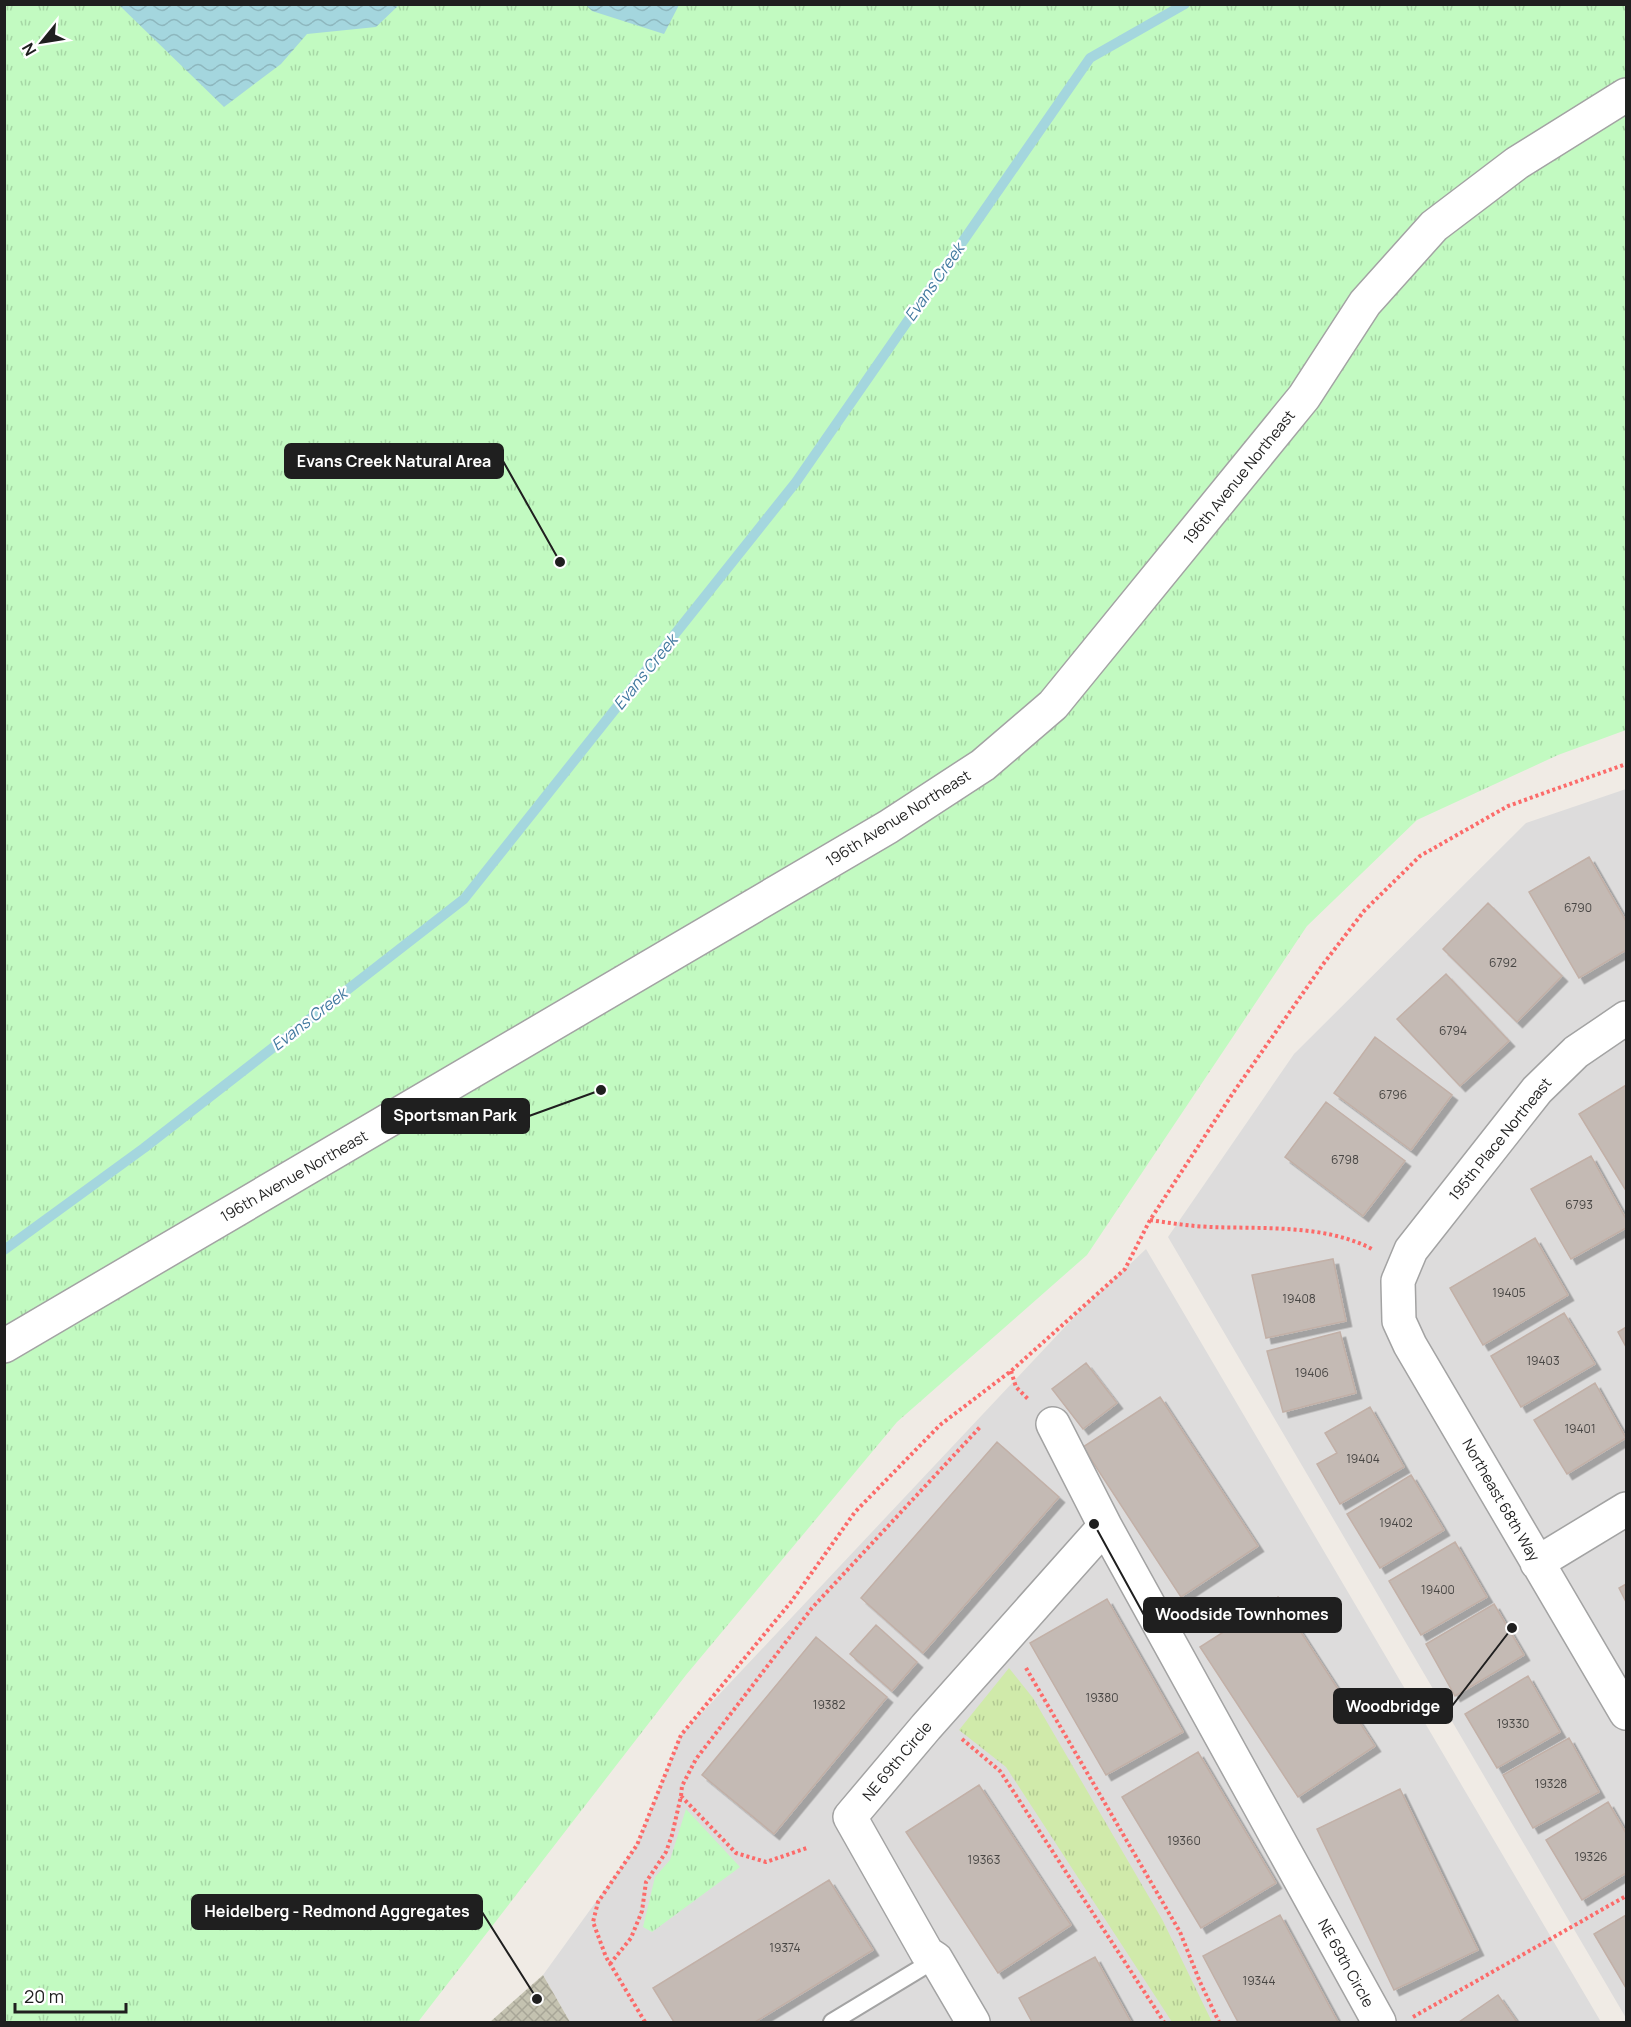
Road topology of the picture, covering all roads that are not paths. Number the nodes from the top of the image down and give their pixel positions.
1 (1626, 95) edge
2 (1626, 1018) edge
3 (1398, 1281) joint
4 (4, 1346) edge
5 (1053, 1424) dead end
6 (1626, 1509) edge
7 (1105, 1526) junction
8 (1538, 1563) junction
9 (1626, 1713) edge
10 (936, 1959) junction
11 (832, 2022) edge
12 (974, 2022) edge
13 (1379, 2022) edge

1 - 4 street, 196th Avenue Northeast
2 - 3 street, 195th Place Northeast
3 - 8 street, Northeast 68th Way
5 - 7 street, NE 69th Circle
6 - 8 street
7 - 10 street, NE 69th Circle
7 - 13 street, NE 69th Circle
8 - 9 street, Northeast 68th Way
10 - 11 lane
10 - 12 street, NE 69th Circle

